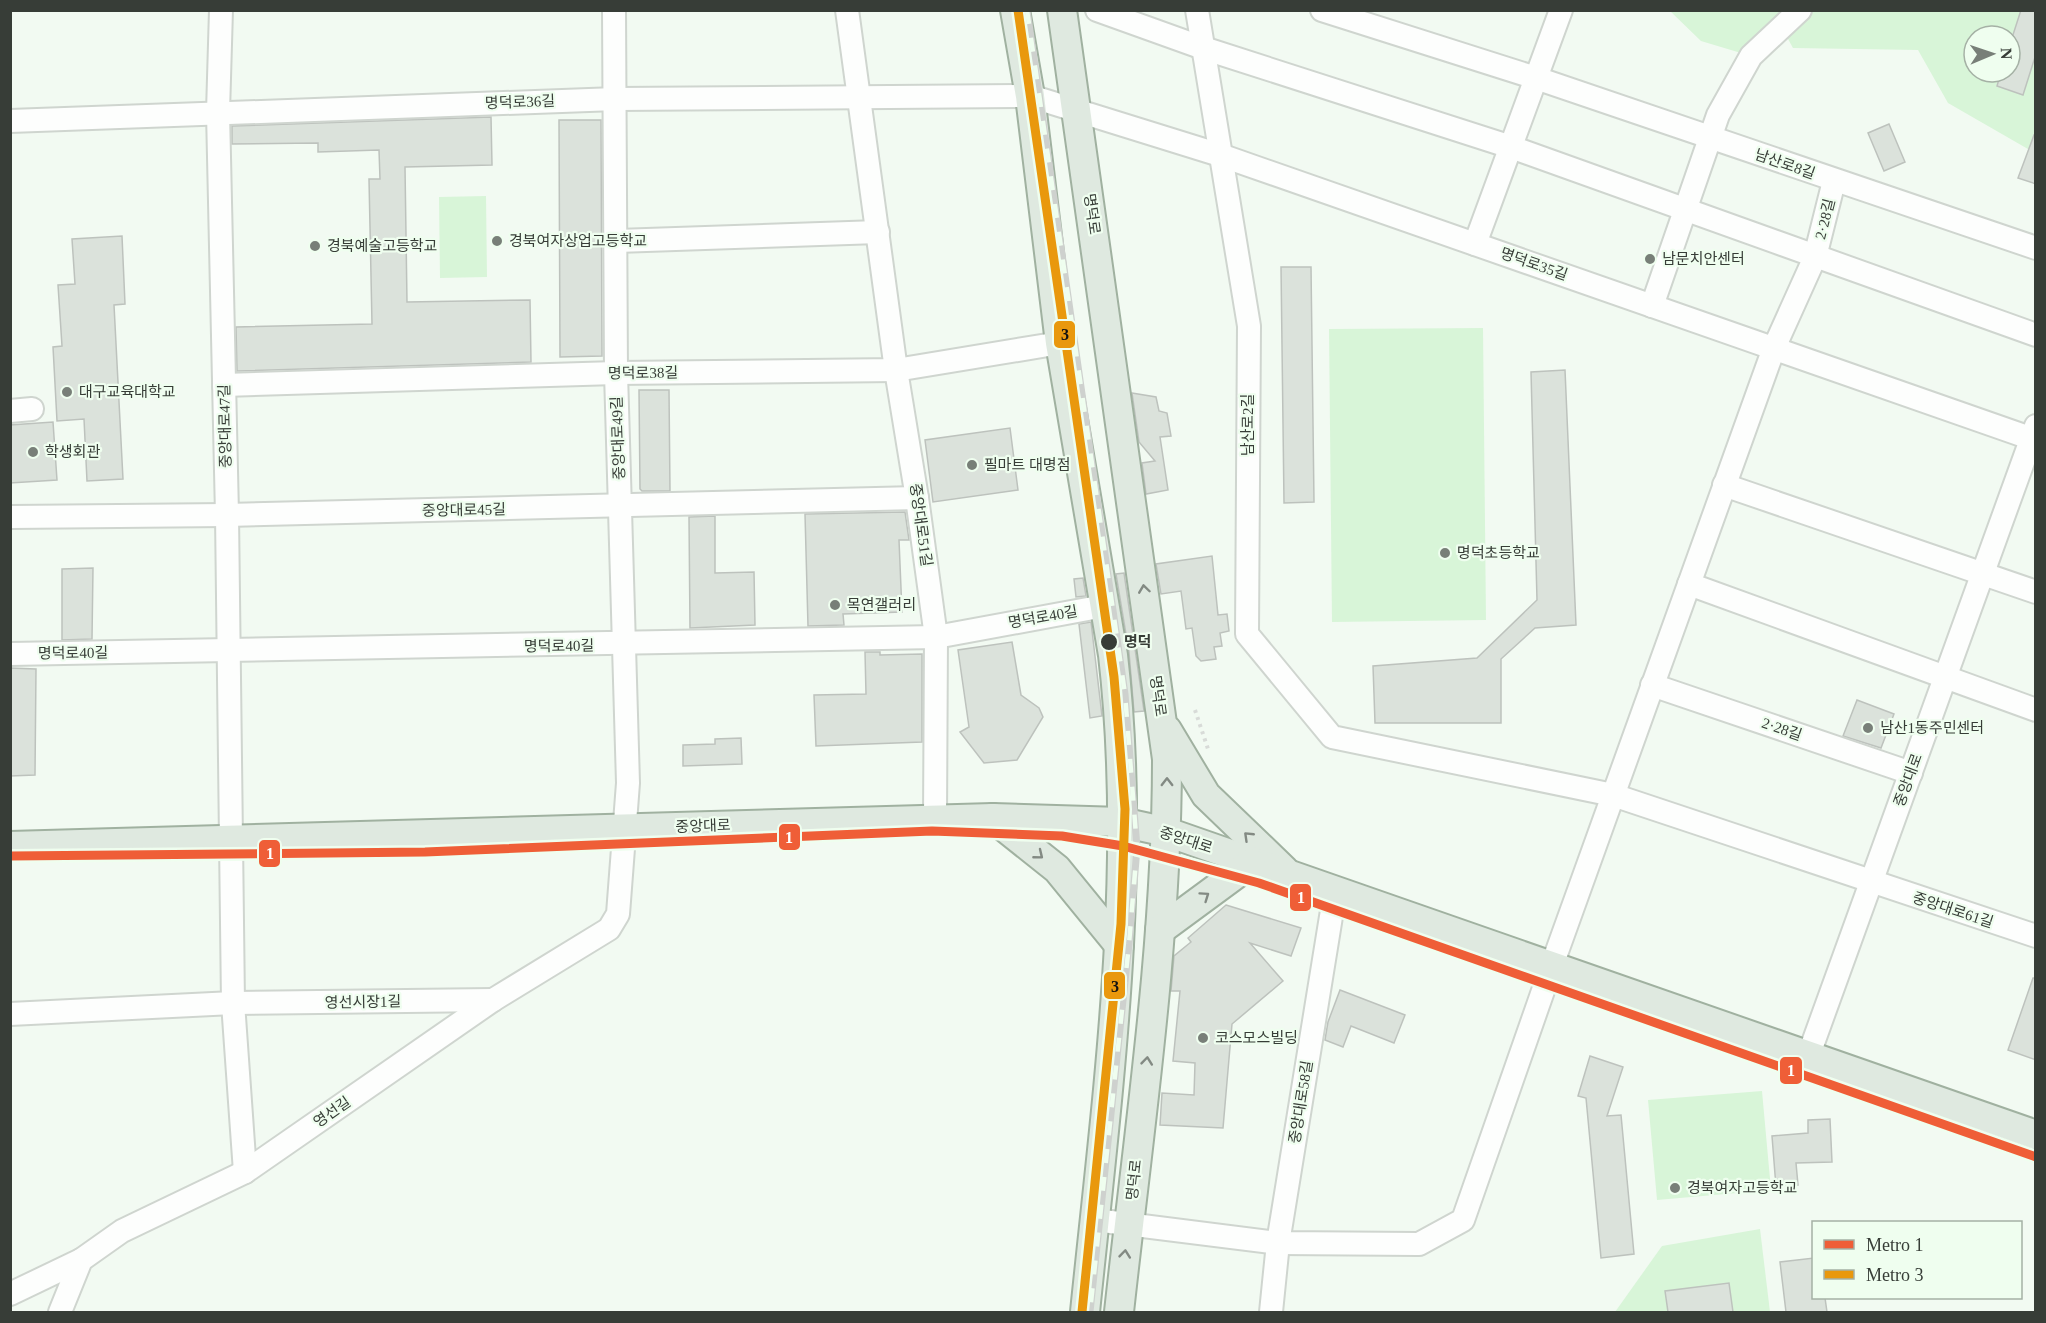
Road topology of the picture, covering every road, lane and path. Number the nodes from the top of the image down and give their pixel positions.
1 (221, 10) edge
2 (614, 10) edge
3 (847, 10) edge
4 (1016, 10) edge
5 (1062, 10) edge
6 (1097, 10) edge
7 (1197, 10) edge
8 (1322, 10) edge
9 (1561, 10) edge
10 (1800, 10) edge
11 (1203, 48) junction
12 (1536, 78) junction
13 (1030, 96) junction
14 (616, 99) junction
15 (860, 99) junction
16 (1077, 111) junction
17 (218, 112) junction
18 (10, 121) edge
19 (1710, 138) junction
20 (1511, 147) junction
21 (1220, 155) junction
22 (1834, 181) junction
23 (1684, 209) junction
24 (878, 232) junction
25 (617, 242) junction
26 (1475, 244) junction
27 (2036, 248) edge
28 (1815, 256) junction
29 (1652, 306) junction
30 (2036, 335) edge
31 (1060, 343) junction
32 (1774, 348) junction
33 (896, 370) junction
34 (616, 373) junction
35 (224, 385) junction
36 (2034, 435) edge
37 (1724, 485) junction
38 (917, 498) junction
39 (620, 507) junction
40 (227, 515) junction
41 (10, 517) edge
42 (1982, 574) junction
43 (1689, 584) junction
44 (2036, 592) edge
45 (1104, 606) junction
46 (936, 637) junction
47 (623, 645) junction
48 (227, 650) junction
49 (10, 654) edge
50 (1945, 678) junction
51 (1652, 686) junction
52 (1195, 710) dead end
53 (2036, 710) edge
54 (1161, 722) junction
55 (1212, 760) dead end
56 (1911, 772) junction
57 (1613, 795) junction
58 (993, 818) junction
59 (935, 819) junction
60 (1121, 822) junction
61 (624, 829) junction
62 (1167, 832) junction
63 (231, 841) junction
64 (10, 846) edge
65 (1251, 863) junction
66 (1290, 876) junction
67 (1871, 883) junction
68 (1335, 892) junction
69 (618, 914) joint
70 (1160, 930) junction
71 (2036, 936) edge
72 (1119, 945) junction
73 (1551, 968) junction
74 (493, 1000) junction
75 (233, 1003) junction
76 (10, 1014) edge
77 (1809, 1054) junction
78 (2036, 1135) edge
79 (244, 1172) junction
80 (1095, 1220) junction
81 (1129, 1224) junction
82 (1278, 1243) junction
83 (81, 1260) junction
84 (10, 1294) edge
85 (60, 1312) edge
86 (1085, 1312) edge
87 (1119, 1312) edge
88 (1271, 1312) edge

1 - 17 street, 중앙대로47길
2 - 14 street, 중앙대로49길
3 - 15 street, 중앙대로51길
4 - 13 main road
5 - 16 main road, 명덕로
6 - 11 street
7 - 11 street, 남산로2길
8 - 12 street, 남산로8길
9 - 12 street
10 - 19 street
11 - 20 street
11 - 21 street, 남산로2길
12 - 19 street, 남산로8길
12 - 20 street
13 - 15 street, 명덕로36길
13 - 16 street, 명덕로35길
13 - 31 main road
14 - 15 street, 명덕로36길
14 - 17 street, 명덕로36길
14 - 25 street, 중앙대로49길
15 - 24 street, 중앙대로51길
16 - 21 street, 명덕로35길
54 -> 16 main road, 명덕로
17 - 18 street, 명덕로36길
17 - 35 street, 중앙대로47길
19 - 22 street, 남산로8길
19 - 23 street
20 - 23 street
20 - 26 street
21 - 26 street, 명덕로35길
21 - 57 street, 남산로2길
22 - 27 street, 남산로8길
22 - 28 street, 2·28길
23 - 28 street
23 - 29 street
24 - 25 street
24 - 33 street, 중앙대로51길
25 - 34 street, 중앙대로49길
26 - 29 street, 명덕로35길
28 - 30 street, 2·28길
28 - 32 street, 2·28길
29 - 32 street, 명덕로35길
31 - 33 street, 명덕로38길
31 - 45 main road
32 - 36 street, 명덕로35길
32 - 37 street, 2·28길
33 - 34 street, 명덕로38길
33 - 38 street, 중앙대로51길
34 - 35 street, 명덕로38길
34 - 39 street, 중앙대로49길
35 - 40 street, 중앙대로47길
36 - 42 street, 중앙대로
37 - 42 street
37 - 43 street, 2·28길
38 - 39 street, 중앙대로45길
38 - 46 street, 중앙대로51길
39 - 40 street, 중앙대로45길
39 - 47 street, 중앙대로49길
40 - 41 street, 중앙대로45길
40 - 48 street, 중앙대로47길
42 - 44 street
42 - 50 street, 중앙대로
43 - 50 street
43 - 51 street, 2·28길
45 - 46 street, 명덕로40길
45 - 60 main road
46 - 47 street, 명덕로40길
46 - 59 street, 중앙대로51길
47 - 48 street, 명덕로40길
47 - 61 street, 중앙대로49길
48 - 49 street, 명덕로40길
48 - 63 street, 중앙대로47길
50 - 53 street
50 - 56 street, 중앙대로
51 - 56 street, 2·28길
51 - 57 street, 2·28길
52 - 55 path
62 -> 54 main road, 명덕로
66 -> 54 main road
56 - 67 street, 중앙대로
57 - 67 street
57 - 73 street, 2·28길
58 - 59 main road, 중앙대로
58 - 60 main road, 중앙대로
58 -> 72 main road
59 - 61 main road, 중앙대로
60 - 62 main road, 중앙대로
60 - 72 main road
61 - 63 main road, 중앙대로
61 - 69 street, 중앙대로49길
62 - 65 main road, 중앙대로
62 - 70 main road, 명덕로
63 - 64 main road, 중앙대로
63 - 75 street
65 - 66 main road, 중앙대로
70 -> 65 main road
66 - 68 main road, 중앙대로
67 - 71 street, 중앙대로61길
67 - 77 street, 중앙대로
68 - 73 main road, 중앙대로
68 - 82 street, 중앙대로58길
69 - 74 street, 영선길
81 -> 70 main road, 명덕로
72 - 80 main road
73 - 77 main road, 중앙대로
73 - 82 street
74 - 75 street, 영선시장1길
74 - 79 street, 영선길
75 - 76 street, 영선시장1길
75 - 79 street
77 - 78 main road, 중앙대로
79 - 83 street, 영선길
80 - 81 street
80 - 86 main road
81 - 82 street
87 -> 81 main road, 명덕로
82 - 88 street, 중앙대로58길
83 - 84 street, 영선길
83 - 85 street

